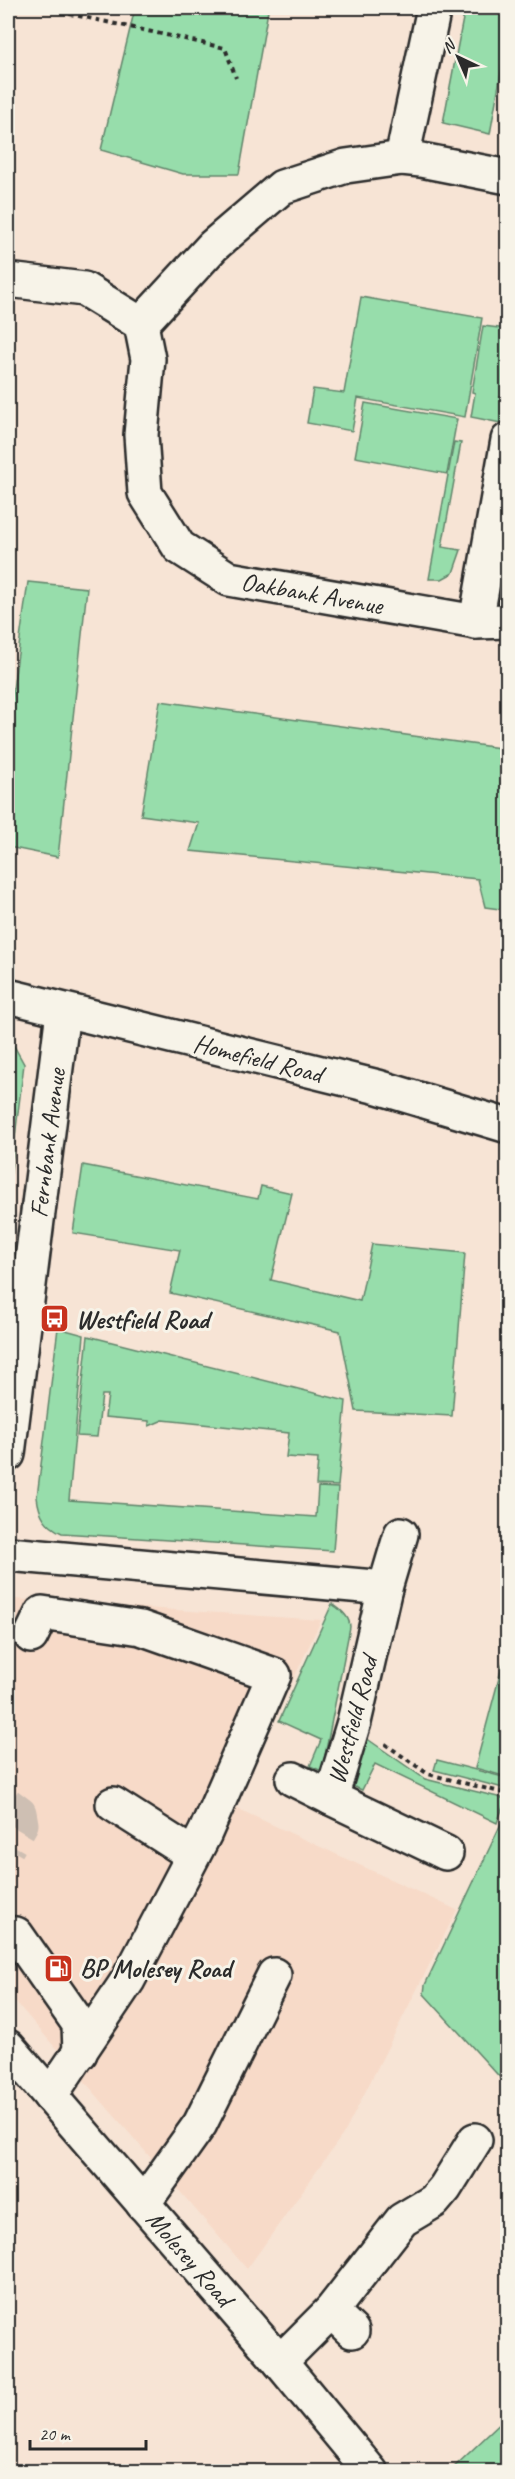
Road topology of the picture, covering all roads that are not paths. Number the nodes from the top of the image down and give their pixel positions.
1 (434, 8) edge
2 (402, 158) junction
3 (507, 177) edge
4 (8, 280) edge
5 (141, 324) junction
6 (507, 440) edge
7 (492, 621) edge
8 (8, 996) edge
9 (63, 1011) junction
10 (507, 1126) edge
11 (8, 1454) edge
12 (401, 1534) dead end
13 (8, 1554) edge
14 (385, 1588) junction
15 (31, 1636) dead end
16 (293, 1779) dead end
17 (331, 1797) junction
18 (113, 1804) dead end
19 (446, 1852) dead end
20 (193, 1855) junction
21 (8, 1933) edge
22 (274, 1974) dead end
23 (8, 2047) edge
24 (80, 2053) junction
25 (50, 2096) junction
26 (475, 2140) dead end
27 (143, 2204) junction
28 (280, 2362) junction
29 (371, 2472) edge

1 - 2 street
2 - 3 street
2 - 5 street
4 - 5 street
5 - 7 street, Oakbank Avenue
6 - 7 street
8 - 9 street, Homefield Road
9 - 10 street, Homefield Road
9 - 11 street, Fernbank Avenue
12 - 14 street, Westfield Road
13 - 14 street
14 - 17 street, Westfield Road
15 - 20 street
16 - 17 street
17 - 19 street, Westfield Road
18 - 20 street
20 - 24 street
21 - 24 street
22 - 27 street
23 - 25 street, Molesey Road
24 - 25 street
25 - 27 street, Molesey Road
26 - 28 street
27 - 28 street, Molesey Road
28 - 29 street, Molesey Road

